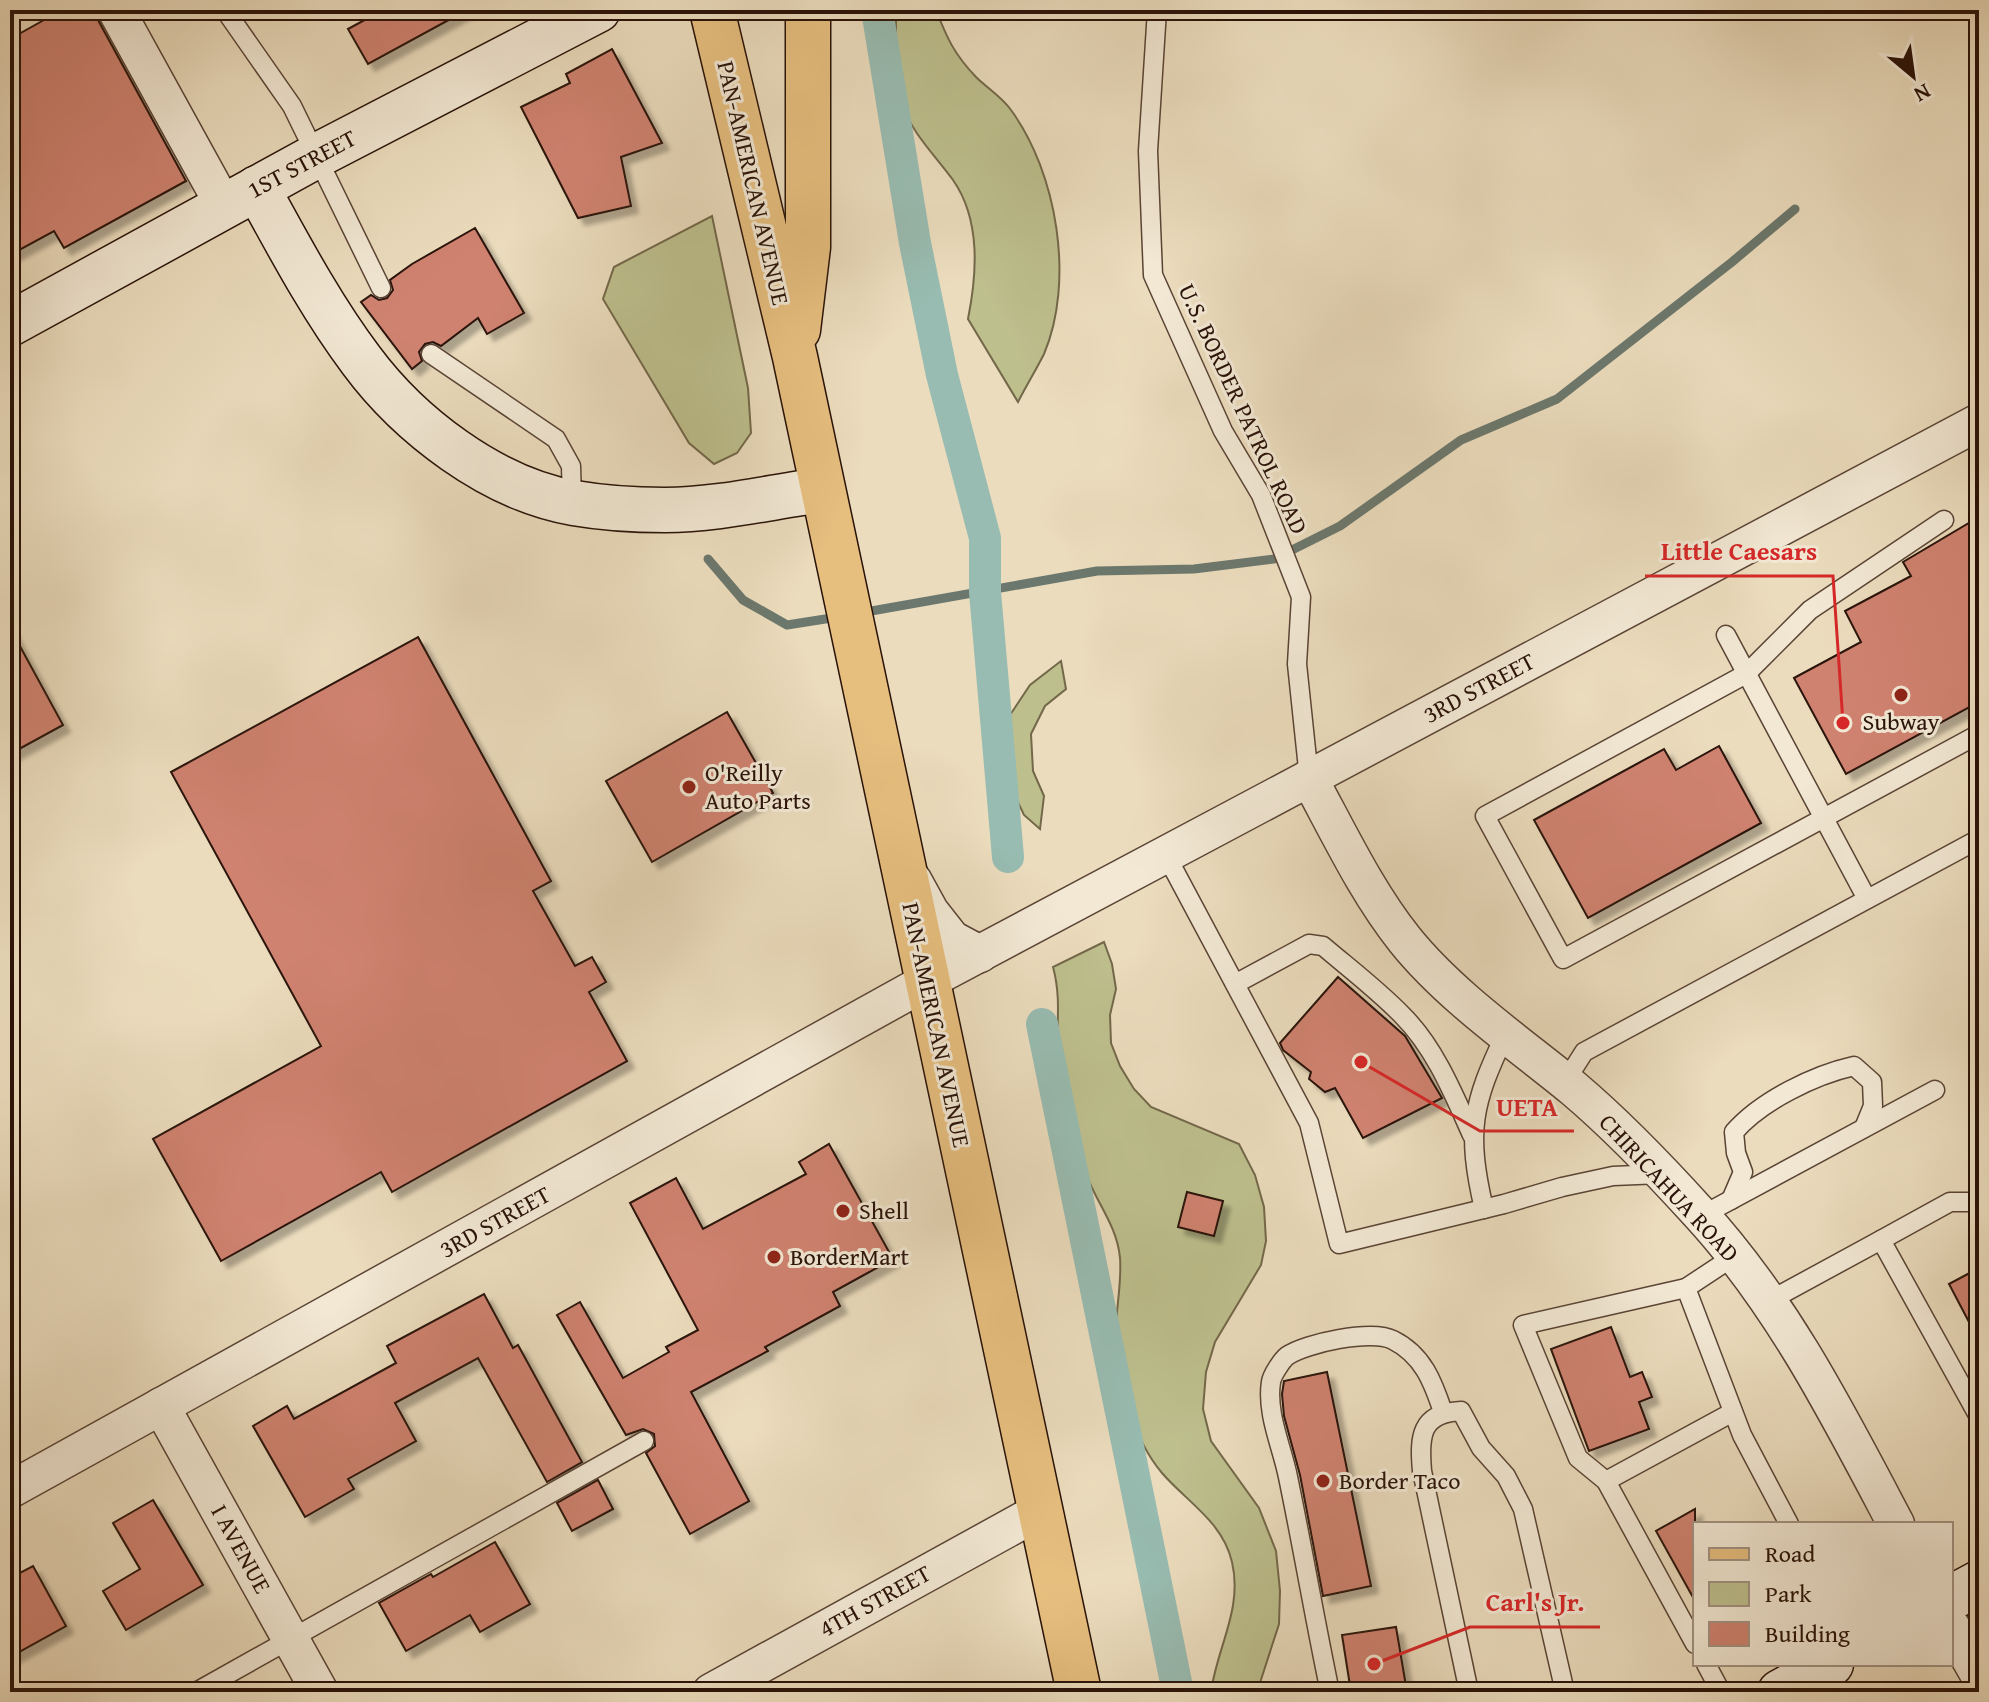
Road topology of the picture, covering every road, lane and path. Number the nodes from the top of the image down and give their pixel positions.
1 (116, 10) edge
2 (225, 10) edge
3 (598, 10) edge
4 (712, 10) edge
5 (808, 10) edge
6 (1157, 10) edge
7 (318, 155) junction
8 (240, 197) junction
9 (381, 288) dead end
10 (10, 324) edge
11 (431, 354) dead end
12 (795, 357) junction
13 (1979, 422) edge
14 (822, 490) junction
15 (572, 503) junction
16 (1944, 520) dead end
17 (1726, 635) dead end
18 (1746, 674) junction
19 (1979, 734) edge
20 (1309, 778) junction
21 (1823, 818) junction
22 (1979, 839) edge
23 (1166, 855) junction
24 (899, 856) junction
25 (1867, 899) junction
26 (980, 954) junction
27 (926, 982) junction
28 (1235, 984) junction
29 (1506, 1033) junction
30 (1565, 1082) junction
31 (1935, 1090) dead end
32 (1864, 1128) junction
33 (1472, 1135) junction
34 (1661, 1174) junction
35 (1979, 1202) edge
36 (1716, 1208) junction
37 (1484, 1209) junction
38 (1881, 1240) junction
39 (1733, 1257) junction
40 (1686, 1288) junction
41 (1767, 1302) junction
42 (161, 1406) junction
43 (1443, 1412) junction
44 (1733, 1412) junction
45 (1979, 1417) edge
46 (644, 1441) dead end
47 (1606, 1481) junction
48 (10, 1490) edge
49 (1040, 1511) junction
50 (1788, 1522) edge
51 (1895, 1522) edge
52 (1979, 1583) edge
53 (1953, 1597) edge
54 (1953, 1630) edge
55 (291, 1640) junction
56 (1693, 1640) edge
57 (1707, 1666) edge
58 (1827, 1666) edge
59 (1979, 1675) edge
60 (196, 1692) edge
61 (320, 1692) edge
62 (711, 1692) edge
63 (1079, 1692) edge
64 (1330, 1692) edge
65 (1469, 1692) edge
66 (1565, 1692) edge
67 (1721, 1692) edge
68 (1780, 1692) edge

1 - 8 street
2 - 7 lane
3 - 7 main road, 1ST STREET
4 - 12 main road, PAN-AMERICAN AVENUE
5 - 12 main road, PAN-AMERICAN AVENUE
6 - 20 lane, U.S. BORDER PATROL ROAD
7 - 8 main road, 1ST STREET
7 - 9 lane
8 - 10 main road, 1ST STREET
8 - 15 main road
11 - 15 lane
12 - 14 main road, PAN-AMERICAN AVENUE
13 - 20 street, 3RD STREET
14 - 15 main road
14 - 24 main road, PAN-AMERICAN AVENUE
16 - 18 lane
17 - 18 lane
18 - 21 lane
18 - 21 lane
19 - 21 lane
20 - 23 street, 3RD STREET
20 - 29 street, CHIRICAHUA ROAD
21 - 25 lane
22 - 25 lane
23 - 26 street, 3RD STREET
23 - 28 lane
24 - 26 street
24 - 27 main road, PAN-AMERICAN AVENUE
25 - 30 lane
26 - 27 street, 3RD STREET
27 - 42 street, 3RD STREET
27 - 49 main road, PAN-AMERICAN AVENUE
28 - 33 lane
28 - 37 lane
29 - 30 street, CHIRICAHUA ROAD
29 - 33 lane
30 - 34 street, CHIRICAHUA ROAD
31 - 32 lane
32 - 36 lane
32 - 36 lane
33 - 37 lane
34 - 36 street, CHIRICAHUA ROAD
34 - 37 lane
35 - 38 lane
36 - 39 street, CHIRICAHUA ROAD
38 - 41 lane
38 - 45 lane
39 - 40 lane
39 - 41 street, CHIRICAHUA ROAD
40 - 44 lane
40 - 47 lane
41 - 51 street, CHIRICAHUA ROAD
42 - 48 street, 3RD STREET
42 - 55 street, I AVENUE
43 - 64 lane
43 - 65 lane
43 - 66 lane
44 - 47 lane
44 - 50 lane
46 - 55 lane
47 - 56 lane
49 - 62 street, 4TH STREET
49 - 63 main road, PAN-AMERICAN AVENUE
52 - 53 main road
54 - 59 street
55 - 60 lane
55 - 61 street, I AVENUE
57 - 67 lane
58 - 68 main road

